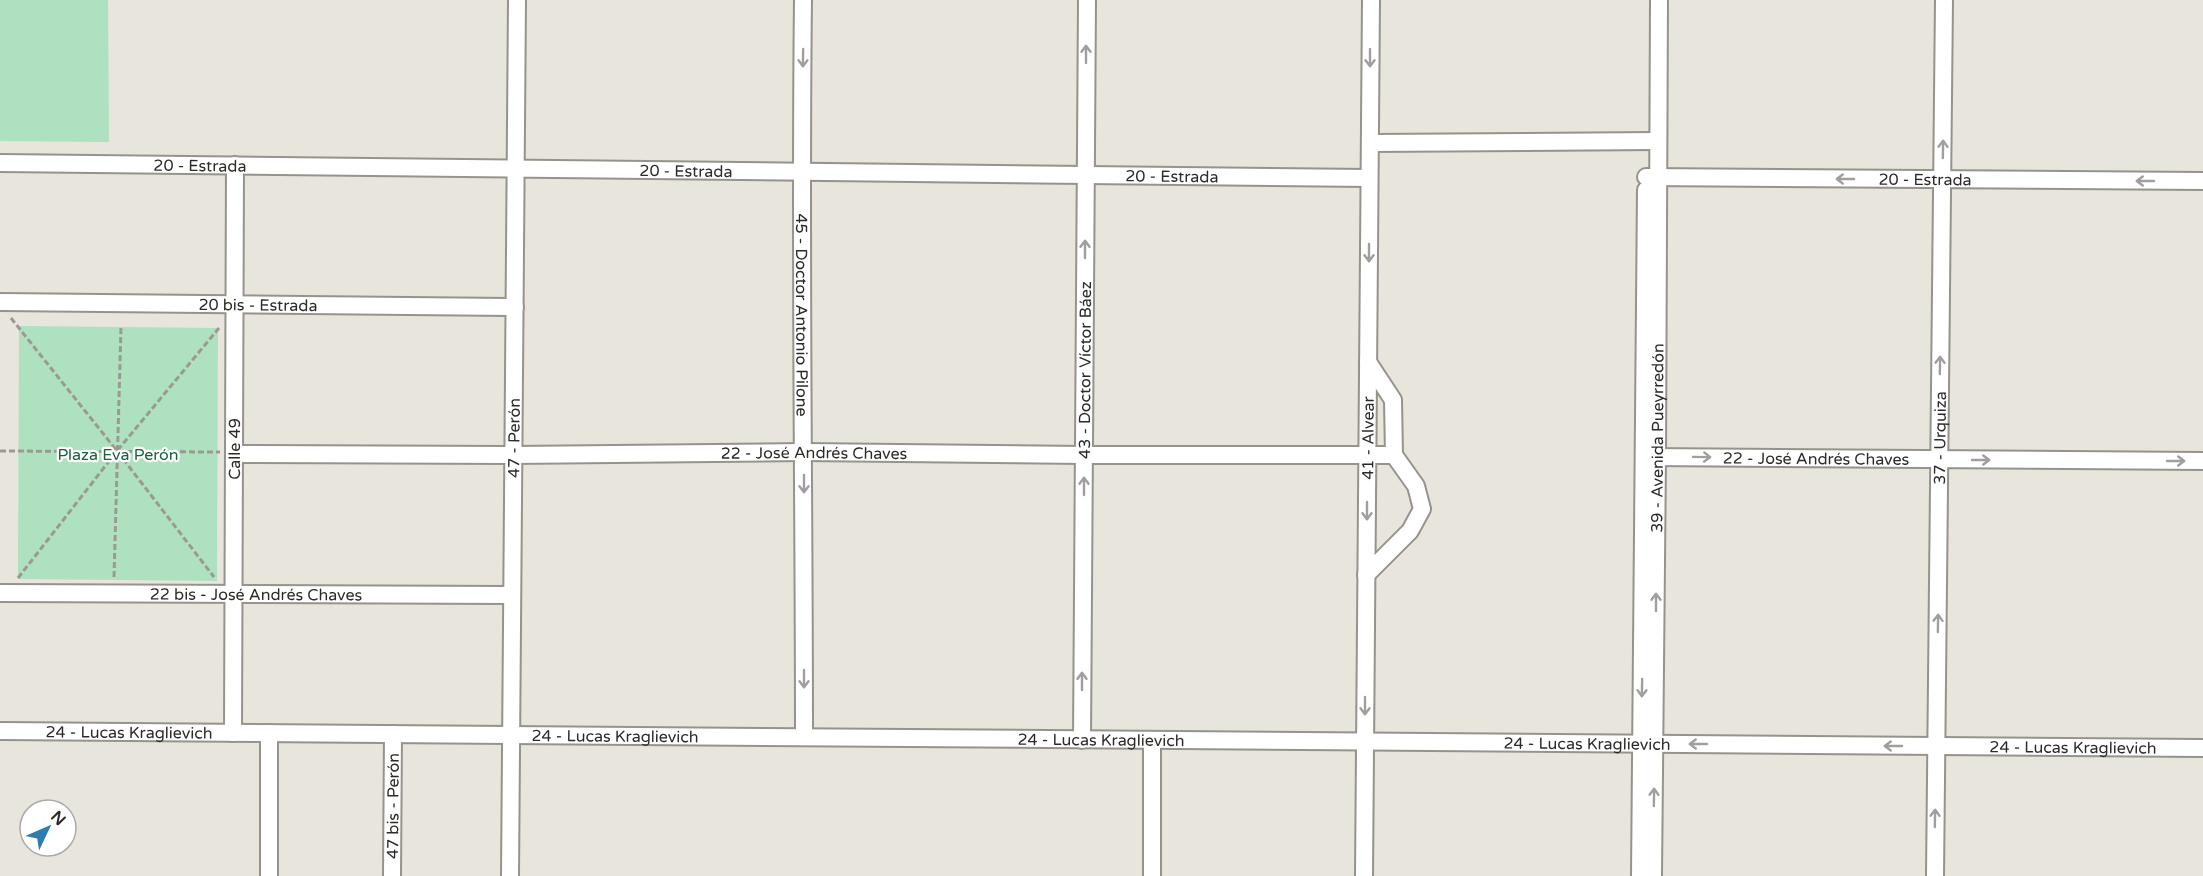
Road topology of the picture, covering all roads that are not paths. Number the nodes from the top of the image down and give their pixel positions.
1 (518, 0) edge
2 (803, 0) edge
3 (1087, 0) edge
4 (1371, 0) edge
5 (1647, 0) edge
6 (1659, 0) edge
7 (1944, 0) edge
8 (1652, 141) junction
9 (1370, 143) junction
10 (0, 163) edge
11 (235, 165) junction
12 (516, 169) junction
13 (801, 171) junction
14 (1086, 175) junction
15 (1652, 177) junction
16 (1370, 178) junction
17 (1942, 179) junction
18 (2203, 181) edge
19 (235, 304) junction
20 (3, 307) edge
21 (515, 307) junction
22 (1368, 362) junction
23 (804, 452) junction
24 (234, 454) junction
25 (513, 454) junction
26 (1367, 454) junction
27 (1394, 454) junction
28 (1084, 455) junction
29 (1650, 457) junction
30 (1939, 459) junction
31 (2203, 461) edge
32 (1366, 575) junction
33 (0, 593) edge
34 (234, 594) junction
35 (512, 595) junction
36 (0, 731) edge
37 (234, 733) junction
38 (269, 733) junction
39 (393, 734) junction
40 (511, 735) junction
41 (804, 737) junction
42 (1082, 740) junction
43 (1152, 740) junction
44 (1365, 742) junction
45 (1648, 744) junction
46 (1936, 746) junction
47 (2203, 748) edge
48 (269, 876) edge
49 (392, 876) edge
50 (510, 876) edge
51 (1152, 876) edge
52 (1364, 876) edge
53 (1640, 876) edge
54 (1653, 876) edge
55 (1935, 876) edge

1 - 12 street, 47 - Perón
2 -> 13 street, 45 - Doctor Antonio Pilone
14 -> 3 street, 43 - Doctor Víctor Báez
4 -> 9 street, 41 - Alvear
5 - 8 street, 39 - Avenida Pueyrredón
6 - 8 street, 39 - Avenida Pueyrredón
17 -> 7 street, 37 - Urquiza
8 - 9 street
8 - 15 street, 39 - Avenida Pueyrredón
9 - 16 street, 41 - Alvear
10 - 11 street, 20 - Estrada
11 - 12 street, 20 - Estrada
11 - 19 street, Calle 49
12 - 13 street, 20 - Estrada
12 - 21 street, 47 - Perón
13 - 14 street, 20 - Estrada
13 - 23 street, 45 - Doctor Antonio Pilone
14 - 16 street, 20 - Estrada
28 -> 14 street, 43 - Doctor Víctor Báez
17 -> 15 street, 20 - Estrada
15 - 29 street, 39 - Avenida Pueyrredón
16 -> 22 street, 41 - Alvear
18 -> 17 street, 20 - Estrada
30 -> 17 street, 37 - Urquiza
19 - 20 street, 20 bis - Estrada
19 - 21 street, 20 bis - Estrada
19 - 24 street, Calle 49
21 - 25 street, 47 - Perón
22 - 26 street, 41 - Alvear
22 - 27 street
23 - 25 street, 22 - José Andrés Chaves
23 - 28 street, 22 - José Andrés Chaves
23 -> 41 street, 45 - Doctor Antonio Pilone
24 - 25 street, 22 - José Andrés Chaves
24 - 34 street, Calle 49
25 - 35 street, 47 - Perón
26 - 27 street, 22 - José Andrés Chaves
26 - 28 street, 22 - José Andrés Chaves
26 -> 32 street, 41 - Alvear
27 - 32 street
42 -> 28 street, 43 - Doctor Víctor Báez
29 -> 30 street, 22 - José Andrés Chaves
29 - 45 street, 39 - Avenida Pueyrredón
30 -> 31 street, 22 - José Andrés Chaves
46 -> 30 street, 37 - Urquiza
32 -> 44 street, 41 - Alvear
33 - 34 street, 22 bis - José Andrés Chaves
34 - 35 street, 22 bis - José Andrés Chaves
34 - 37 street, Calle 49
35 - 40 street, 47 - Perón
36 - 37 street, 24 - Lucas Kraglievich
37 - 38 street, 24 - Lucas Kraglievich
38 - 39 street, 24 - Lucas Kraglievich
38 - 48 street
39 - 40 street, 24 - Lucas Kraglievich
39 - 49 street, 47 bis - Perón
40 - 41 street, 24 - Lucas Kraglievich
40 - 50 street, 47 - Perón
41 - 42 street, 24 - Lucas Kraglievich
42 - 43 street, 24 - Lucas Kraglievich
43 - 44 street, 24 - Lucas Kraglievich
43 - 51 street
44 - 45 street, 24 - Lucas Kraglievich
44 - 52 street, 41 - Alvear
46 -> 45 street, 24 - Lucas Kraglievich
45 - 53 street, 39 - Avenida Pueyrredón
54 -> 45 street, 39 - Avenida Pueyrredón
46 - 47 street, 24 - Lucas Kraglievich
55 -> 46 street, 37 - Urquiza

